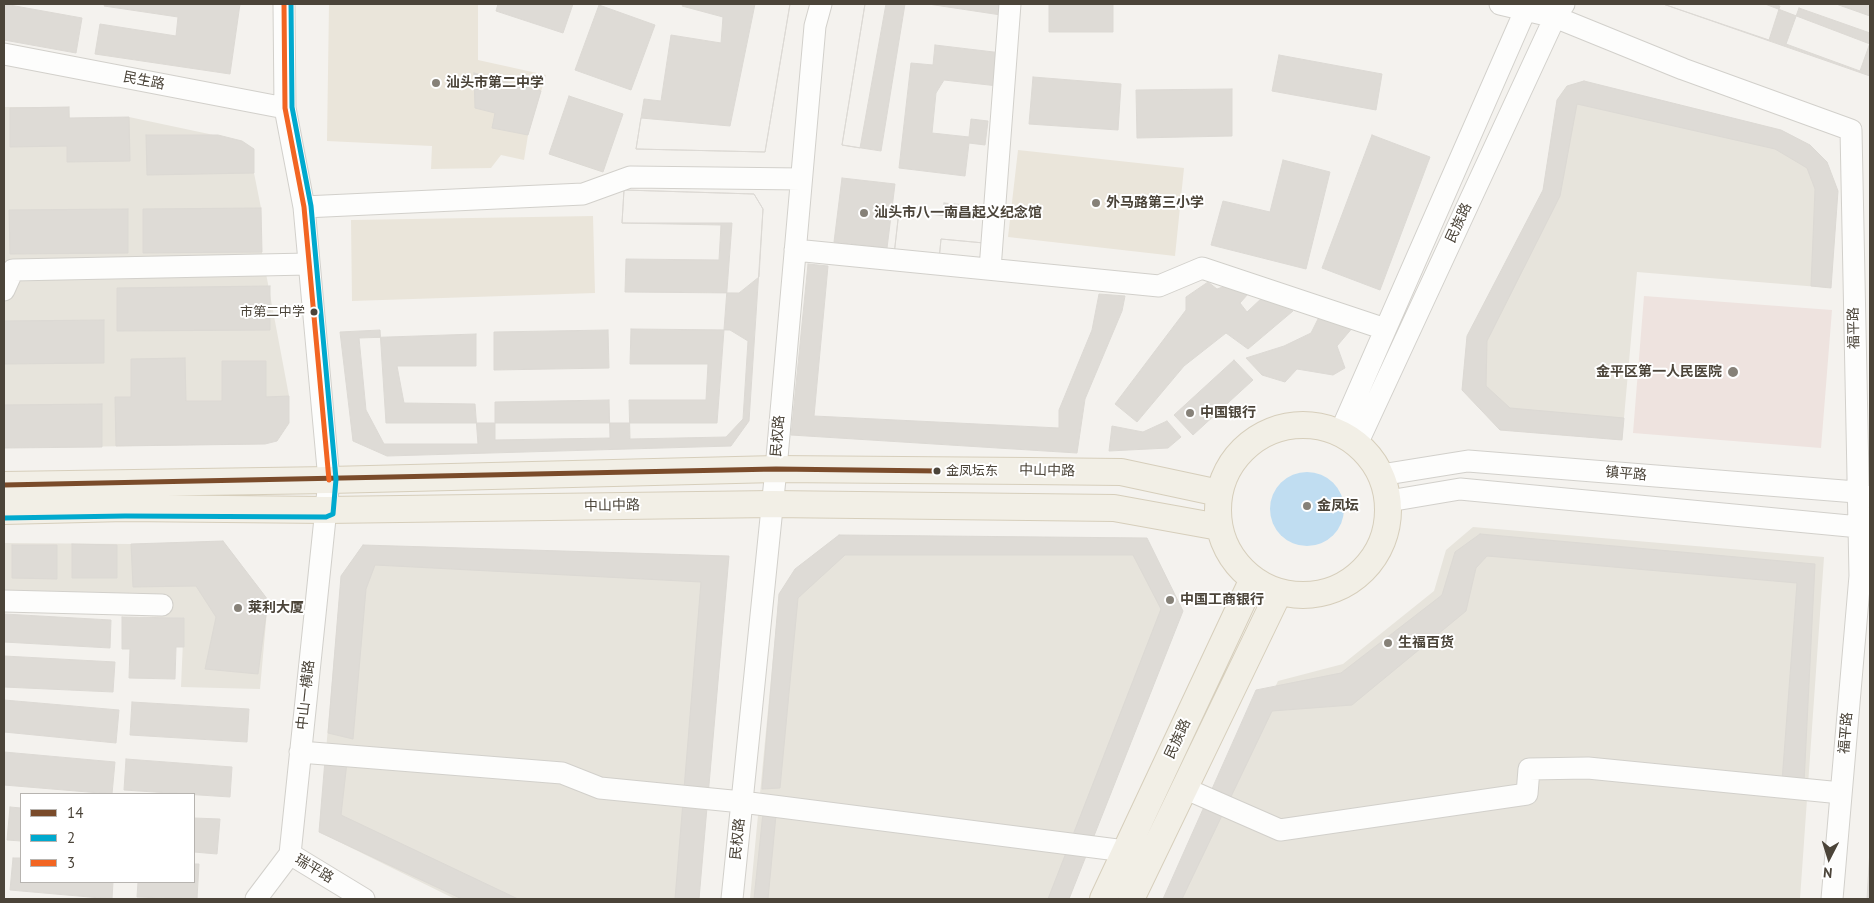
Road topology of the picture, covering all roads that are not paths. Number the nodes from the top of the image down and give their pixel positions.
1 (284, 4) edge
2 (821, 4) edge
3 (1010, 4) edge
4 (1500, 4) edge
5 (1526, 6) edge
6 (1559, 10) edge
7 (4, 54) edge
8 (285, 108) junction
9 (1860, 132) edge
10 (801, 178) junction
11 (304, 207) junction
12 (795, 250) junction
13 (309, 264) junction
14 (990, 269) junction
15 (4, 290) edge
16 (1385, 329) junction
17 (1348, 439) junction
18 (776, 470) junction
19 (1381, 475) junction
20 (329, 480) junction
21 (4, 485) edge
22 (1219, 493) junction
23 (1863, 495) edge
24 (1389, 502) junction
25 (772, 504) junction
26 (326, 510) junction
27 (4, 511) edge
28 (1219, 527) junction
29 (1865, 528) edge
30 (1253, 579) junction
31 (1279, 592) junction
32 (4, 601) edge
33 (162, 605) dead end
34 (300, 752) junction
35 (1184, 788) junction
36 (1841, 793) junction
37 (742, 802) junction
38 (1125, 851) junction
39 (290, 854) junction
40 (256, 899) edge
41 (364, 899) edge
42 (732, 899) edge
43 (1103, 899) edge
44 (1131, 899) edge
45 (1832, 899) edge

1 - 8 street, 中山一横路
2 - 10 street, 民权路
3 - 14 street
4 - 5 street, 福平路
5 - 6 street, 福平路
5 - 16 street, 民族路
6 - 9 street, 福平路
6 - 17 street, 民族路
7 - 8 street, 民生路
8 - 11 street, 中山一横路
9 - 23 street, 福平路
10 - 11 street
10 - 12 street, 民权路
11 - 13 street, 中山一横路
12 - 14 street
12 - 18 street, 民权路
13 - 15 street
13 - 20 street, 中山一横路
14 - 16 street
16 - 17 street, 民族路
17 - 19 main road
17 - 22 main road
18 - 20 main road, 中山中路
18 - 22 main road, 中山中路
18 - 25 street, 民权路
19 - 23 street, 镇平路
19 - 24 main road
20 - 21 main road, 中山中路
20 - 26 street, 中山一横路
22 - 28 main road
23 - 29 street, 福平路
24 - 29 street
24 - 31 main road
25 - 26 main road, 中山中路
25 - 28 main road, 中山中路
25 - 37 street, 民权路
26 - 27 main road, 中山中路
26 - 34 street, 中山一横路
28 - 30 main road
29 - 36 street, 福平路
30 - 31 main road
30 - 38 main road, 民族路
31 - 35 main road, 民族路
32 - 33 street
34 - 37 street
34 - 39 street, 中山一横路
35 - 36 street
35 - 44 main road, 民族路
36 - 45 street, 福平路
37 - 38 street
37 - 42 street, 民权路
38 - 43 main road, 民族路
39 - 40 street
39 - 41 street, 瑞平路

